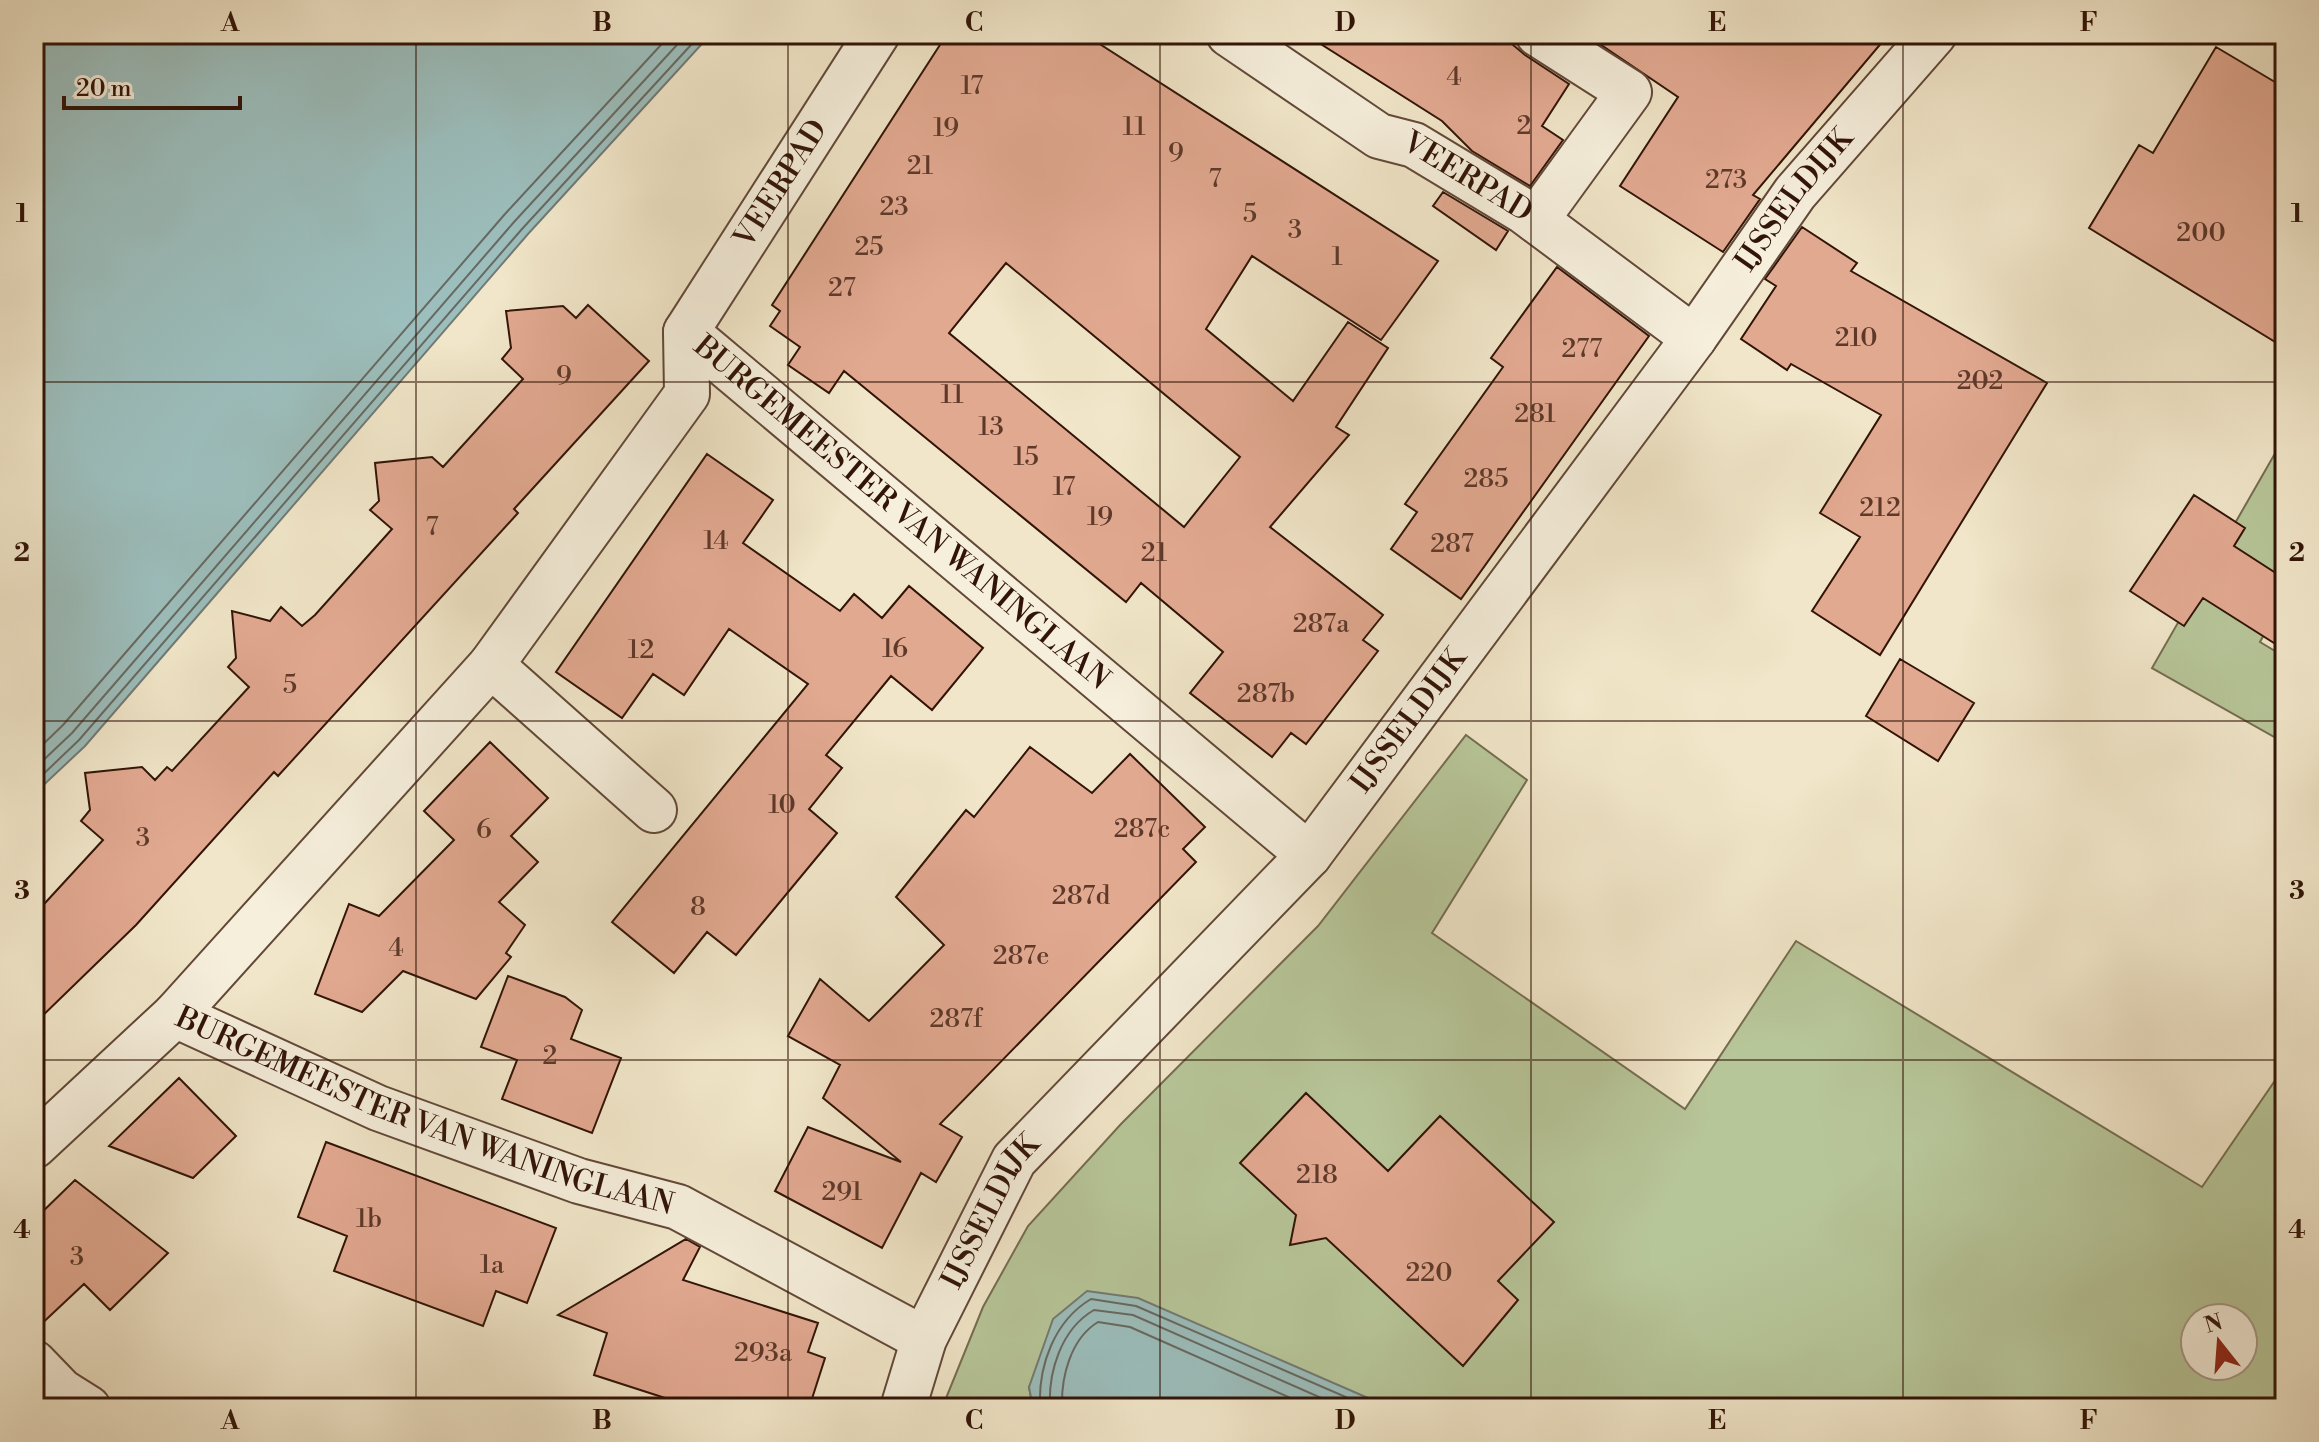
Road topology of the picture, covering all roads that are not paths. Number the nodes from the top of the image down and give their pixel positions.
1 (877, 34) edge
2 (1229, 34) edge
3 (1538, 34) edge
4 (1934, 34) edge
5 (1536, 220) junction
6 (686, 332) junction
7 (1694, 338) junction
8 (491, 665) junction
9 (654, 810) dead end
10 (1309, 855) junction
11 (175, 1015) junction
12 (34, 1146) edge
13 (924, 1339) junction
14 (34, 1363) edge
15 (88, 1408) edge
16 (903, 1408) edge

1 - 6 street, VEERPAD
2 - 5 street, VEERPAD
3 - 5 street
4 - 7 street, IJSSELDIJK
5 - 7 street, VEERPAD
6 - 8 street, BURGEMEESTER VAN WANINGLAAN
6 - 10 street, BURGEMEESTER VAN WANINGLAAN
7 - 10 street, IJSSELDIJK
8 - 9 street
8 - 11 street, BURGEMEESTER VAN WANINGLAAN
10 - 13 street, IJSSELDIJK
11 - 12 street
11 - 13 street, BURGEMEESTER VAN WANINGLAAN
13 - 16 street, IJSSELDIJK
14 - 15 street

